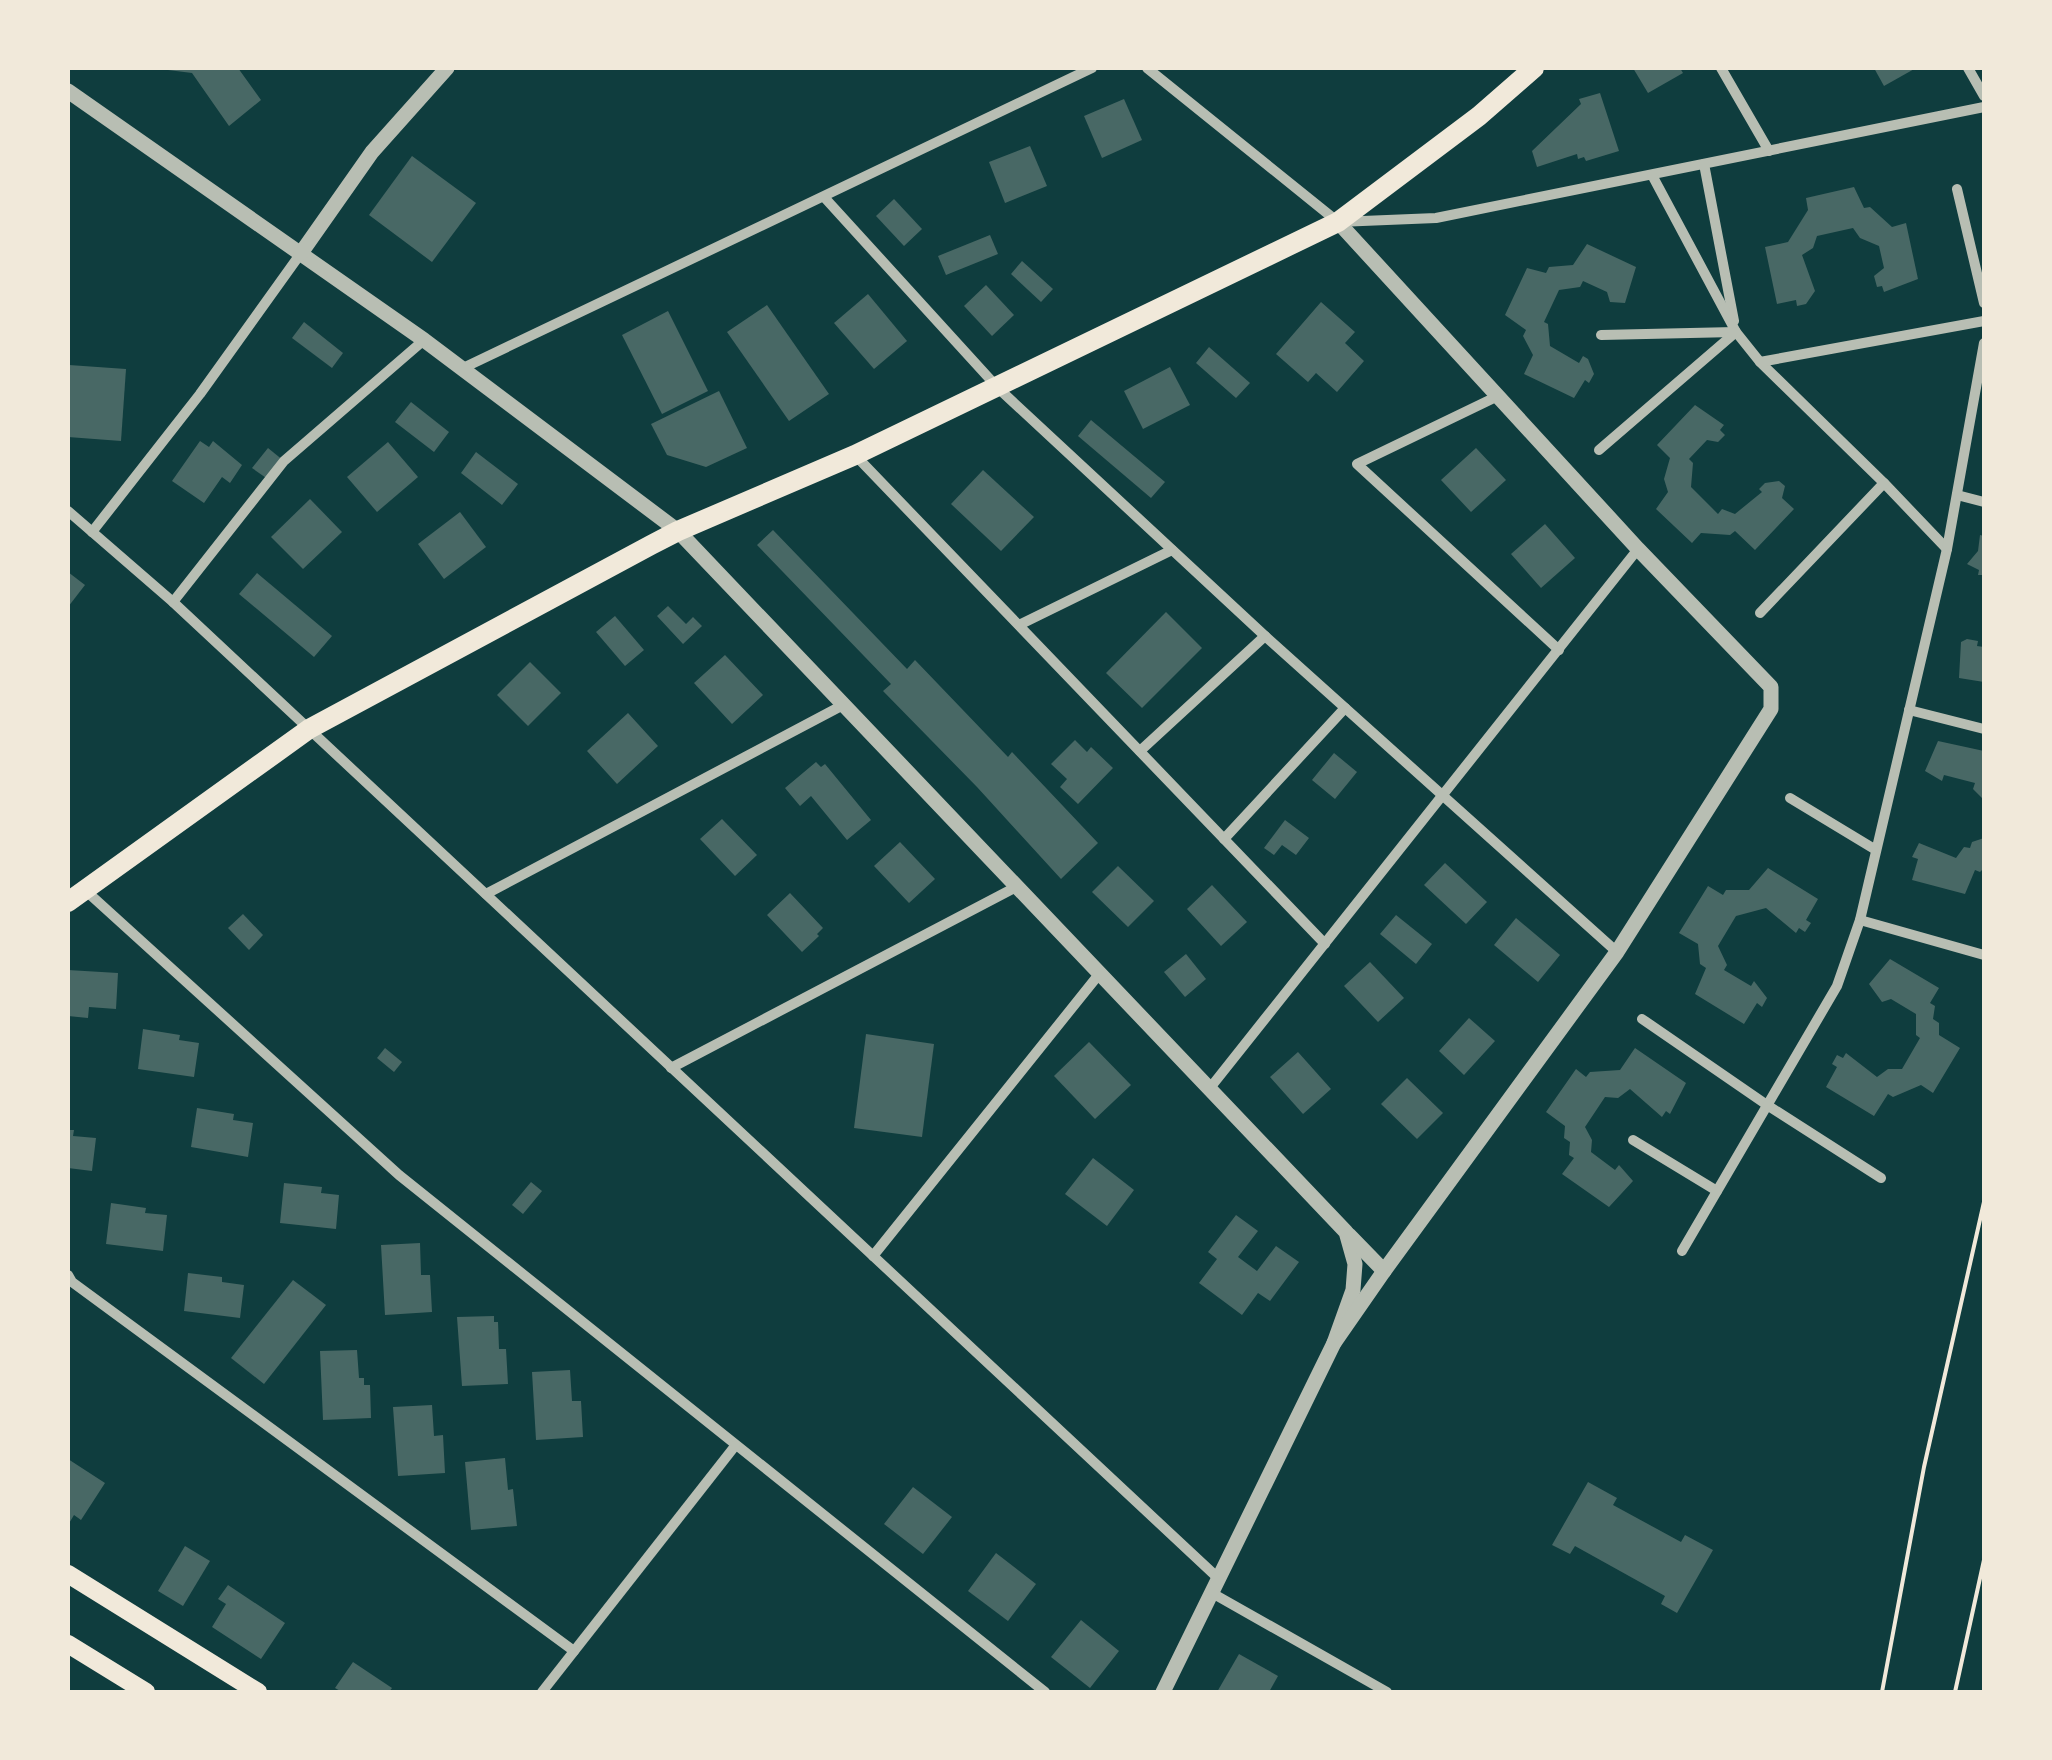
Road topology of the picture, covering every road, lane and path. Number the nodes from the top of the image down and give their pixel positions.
1 (447, 68) edge
2 (1092, 68) edge
3 (1147, 68) edge
4 (1534, 68) edge
5 (1721, 68) edge
6 (1968, 68) edge
7 (68, 91) edge
8 (1984, 96) edge
9 (1984, 106) edge
10 (1769, 151) junction
11 (1704, 164) junction
12 (1652, 175) junction
13 (1957, 189) dead end
14 (824, 197) junction
15 (1338, 222) junction
16 (301, 253) junction
17 (1984, 303) edge
18 (1984, 321) edge
19 (1736, 332) junction
20 (1600, 335) dead end
21 (424, 340) junction
22 (1984, 342) edge
23 (1760, 362) junction
24 (461, 369) junction
25 (998, 388) junction
26 (1498, 396) junction
27 (1600, 450) dead end
28 (855, 455) junction
29 (1884, 483) junction
30 (1957, 495) junction
31 (1984, 502) edge
32 (68, 510) edge
33 (678, 531) junction
34 (92, 532) junction
35 (1638, 549) junction
36 (1947, 549) junction
37 (1172, 550) junction
38 (172, 602) junction
39 (1760, 613) dead end
40 (1019, 625) junction
41 (1265, 636) junction
42 (1559, 650) junction
43 (844, 704) junction
44 (1345, 708) junction
45 (1909, 710) junction
46 (309, 729) junction
47 (1984, 729) edge
48 (1140, 751) junction
49 (1443, 797) junction
50 (1790, 798) dead end
51 (1224, 839) junction
52 (1876, 850) junction
53 (1018, 886) junction
54 (486, 894) junction
55 (76, 896) edge
56 (1860, 920) junction
57 (1325, 944) junction
58 (1618, 952) junction
59 (1984, 956) edge
60 (1100, 973) junction
61 (1642, 1020) dead end
62 (672, 1068) junction
63 (1210, 1088) junction
64 (1767, 1105) junction
65 (1633, 1140) dead end
66 (1881, 1178) dead end
67 (1717, 1191) junction
68 (1984, 1202) edge
69 (1346, 1232) junction
70 (1682, 1251) dead end
71 (873, 1256) junction
72 (1384, 1270) junction
73 (69, 1281) edge
74 (1334, 1343) junction
75 (735, 1446) junction
76 (1984, 1560) edge
77 (68, 1574) edge
78 (1216, 1586) junction
79 (68, 1644) edge
80 (574, 1651) junction
81 (146, 1692) edge
82 (258, 1692) edge
83 (542, 1692) edge
84 (1045, 1692) edge
85 (1163, 1692) edge
86 (1388, 1692) edge
87 (1882, 1692) edge
88 (1955, 1692) edge

1 - 16 street
2 - 14 street
3 - 15 street
4 - 15 main road
5 - 10 street
6 - 8 street
7 - 16 street
9 - 10 street
10 - 11 street
11 - 12 street
11 - 19 street
12 - 15 street
12 - 19 street
13 - 17 street
14 - 24 street
14 - 25 street
15 - 25 main road
15 - 26 street
16 - 21 street
16 - 34 street
18 - 23 street
19 - 20 street
19 - 23 street
19 - 27 street
21 - 24 street
21 - 38 street
22 - 30 street
23 - 29 street
24 - 33 street
25 - 28 main road
25 - 37 street
26 - 35 street
26 - 42 street
28 - 33 main road
28 - 40 street
29 - 36 street
29 - 39 street
30 - 31 street
30 - 36 street
32 - 34 street
33 - 43 street
33 - 46 main road
34 - 38 street
35 - 42 street
35 - 58 street
36 - 45 street
37 - 40 street
37 - 41 street
38 - 46 street
40 - 48 street
41 - 44 street
41 - 48 street
42 - 49 street
43 - 53 street
43 - 54 street
44 - 49 street
44 - 51 street
45 - 47 street
45 - 52 street
46 - 54 street
46 - 55 main road
48 - 51 street
49 - 57 street
49 - 58 street
50 - 52 street
51 - 57 street
52 - 56 street
53 - 60 street
53 - 62 street
54 - 62 street
55 - 75 street
56 - 59 street
56 - 64 street
57 - 63 street
58 - 72 street
60 - 63 street
60 - 71 street
61 - 64 street
62 - 71 street
63 - 69 street
64 - 66 street
64 - 67 street
65 - 67 street
67 - 70 street
68 - 87 path
69 - 72 street
69 - 74 street
71 - 78 street
72 - 74 street
73 - 80 street
74 - 78 street
75 - 80 street
75 - 84 street
76 - 88 path
77 - 82 main road
78 - 85 street
78 - 86 street
79 - 81 main road
80 - 83 street

